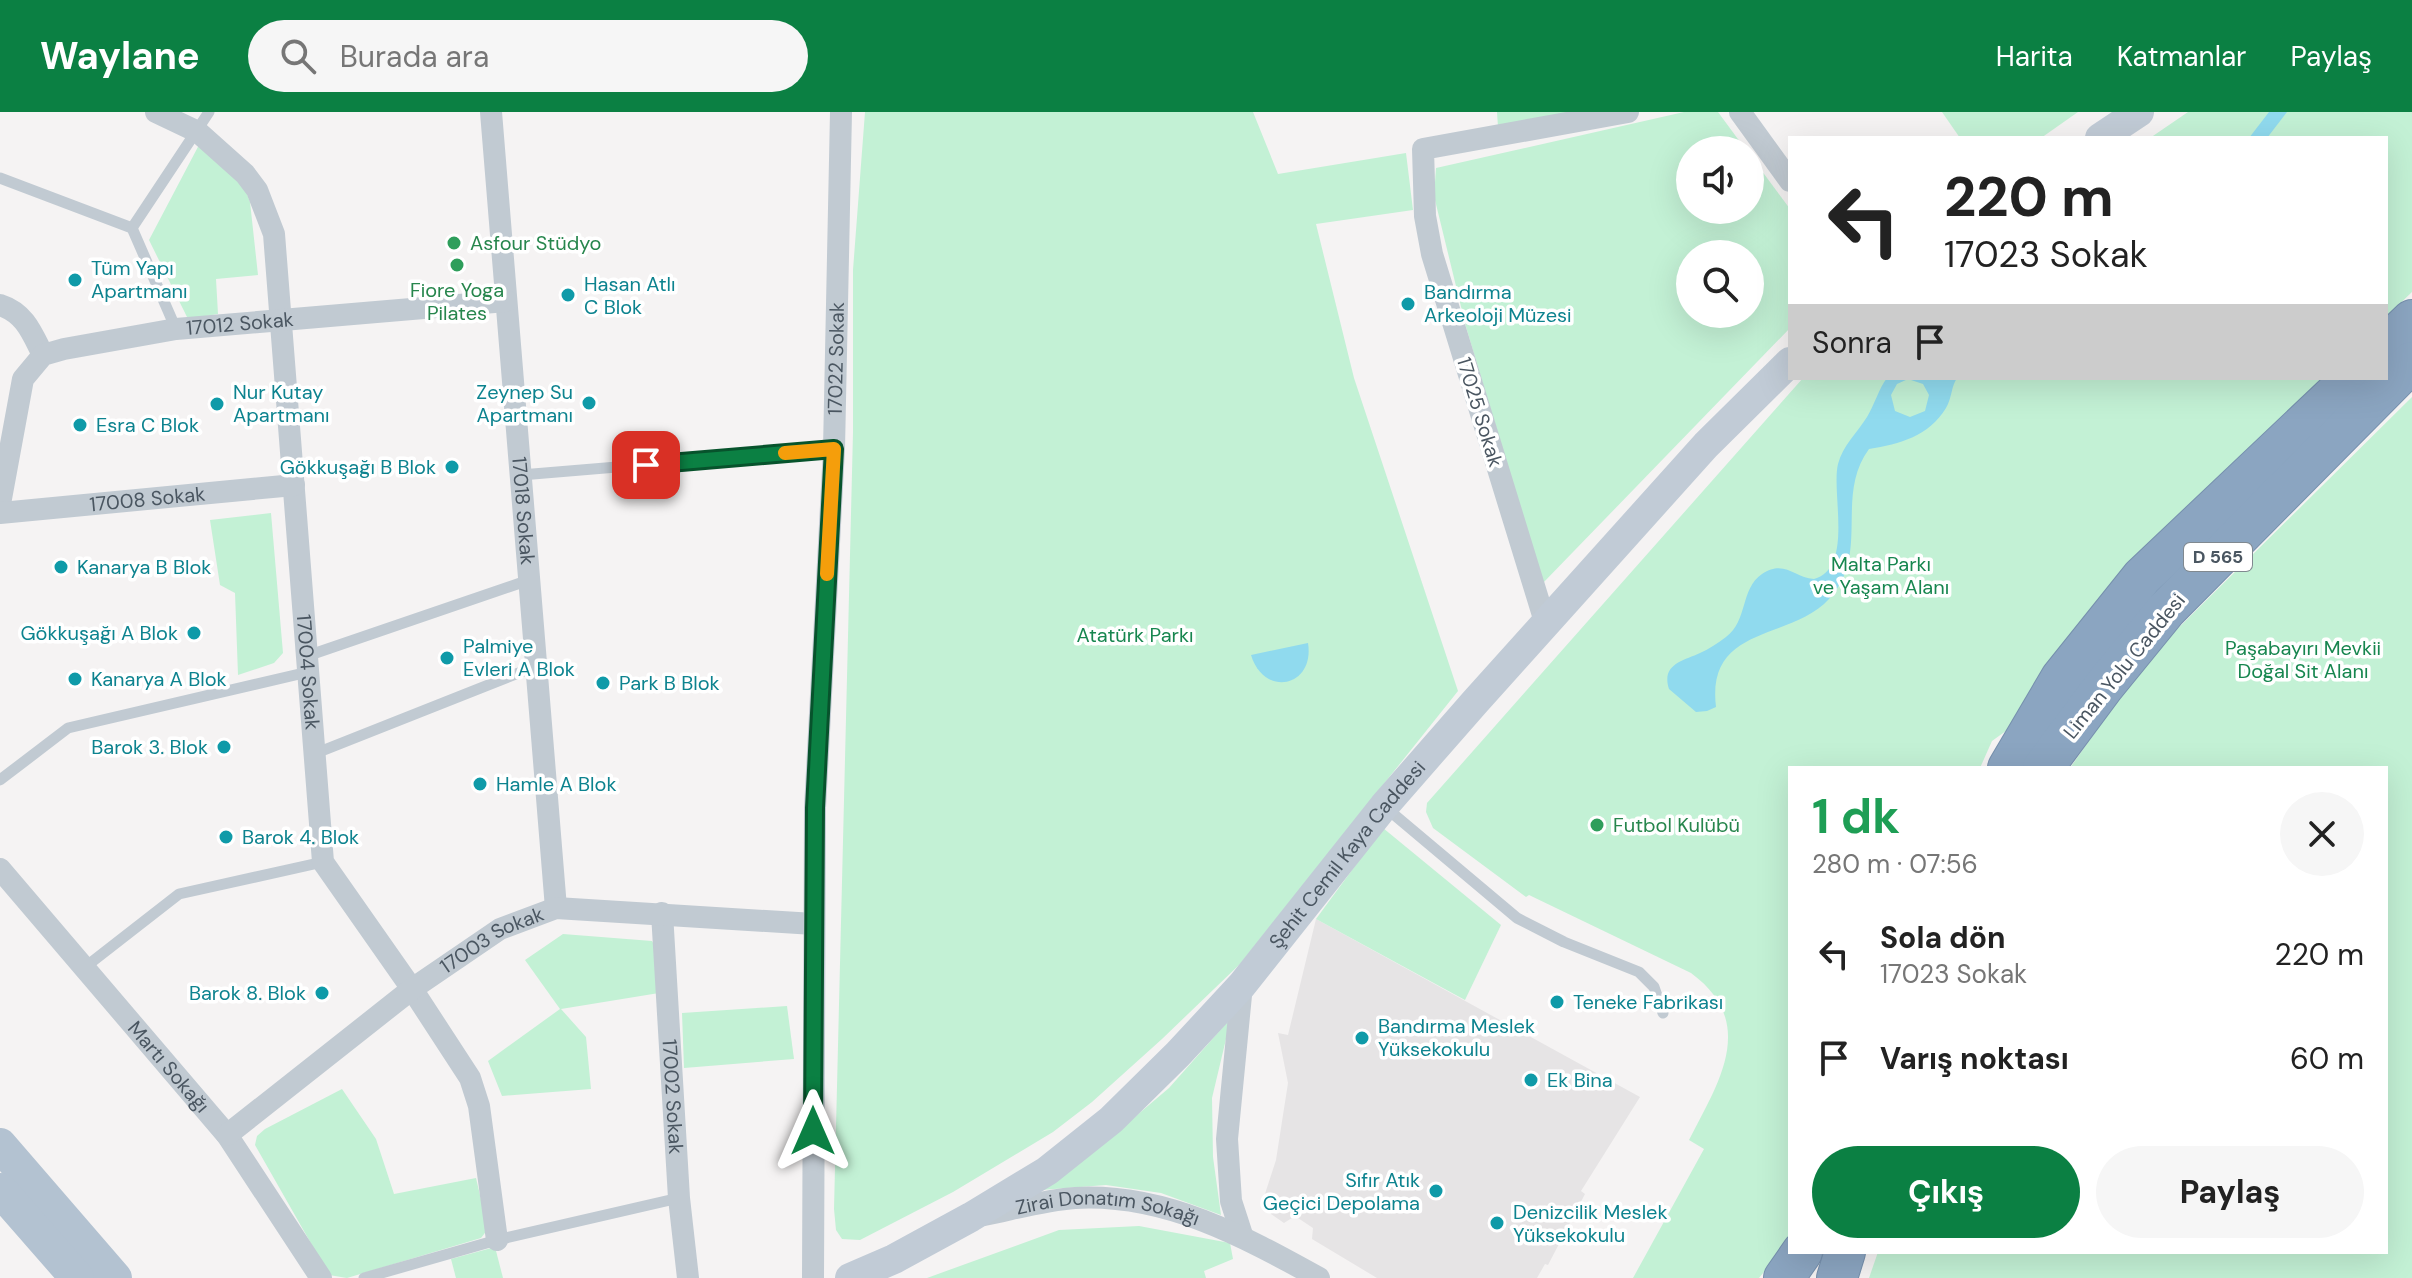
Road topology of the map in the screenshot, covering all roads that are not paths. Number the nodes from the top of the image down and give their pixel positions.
1 (156, 112) edge
2 (209, 112) edge
3 (491, 112) edge
4 (841, 112) edge
5 (1628, 112) edge
6 (1740, 112) edge
7 (2139, 112) edge
8 (198, 132) junction
9 (2103, 136) edge
10 (0, 178) edge
11 (1788, 178) edge
12 (132, 228) junction
13 (506, 301) junction
14 (0, 305) edge
15 (281, 320) junction
16 (2412, 320) edge
17 (176, 329) junction
18 (2388, 343) edge
19 (43, 355) junction
20 (2412, 362) edge
21 (1788, 364) edge
22 (2350, 380) edge
23 (834, 449) junction
24 (521, 475) junction
25 (294, 485) junction
26 (0, 504) edge
27 (0, 513) edge
28 (529, 580) junction
29 (1546, 625) junction
30 (308, 664) junction
31 (536, 666) junction
32 (314, 754) junction
33 (2009, 766) edge
34 (2044, 766) edge
35 (0, 780) edge
36 (1384, 806) junction
37 (323, 862) junction
38 (0, 869) edge
39 (556, 908) junction
40 (662, 913) junction
41 (814, 924) junction
42 (84, 968) junction
43 (1242, 985) junction
44 (412, 989) junction
45 (1663, 1013) dead end
46 (227, 1135) junction
47 (0, 1145) edge
48 (0, 1190) edge
49 (679, 1198) junction
50 (971, 1217) junction
51 (1242, 1235) junction
52 (497, 1240) junction
53 (1801, 1254) edge
54 (1844, 1254) edge
55 (77, 1278) edge
56 (115, 1278) edge
57 (321, 1278) edge
58 (364, 1278) edge
59 (688, 1278) edge
60 (813, 1278) edge
61 (850, 1278) edge
62 (1319, 1278) edge
63 (1784, 1278) edge
64 (1837, 1278) edge

1 - 8 street, 17004 Sokak
2 - 8 lane
3 - 13 street, 17018 Sokak
4 - 23 street, 17022 Sokak
5 - 29 street, 17025 Sokak
6 - 11 street
7 - 9 street
8 - 12 lane
8 - 15 street, 17004 Sokak
10 - 12 lane
12 - 17 lane
13 - 15 street, 17012 Sokak
13 - 24 street, 17018 Sokak
14 - 19 street
15 - 17 street, 17012 Sokak
15 - 25 street, 17004 Sokak
16 - 18 highway
17 - 19 street, 17012 Sokak
19 - 26 street
20 - 34 highway, Liman Yolu Caddesi / D 565
21 - 29 street, Şehit Cemil Kaya Caddesi
22 - 33 highway, Liman Yolu Caddesi / D 565
23 - 24 lane
23 - 41 street, 17022 Sokak
24 - 28 street, 17018 Sokak
25 - 27 street, 17008 Sokak
25 - 30 street, 17004 Sokak
28 - 30 lane
28 - 31 street, 17018 Sokak
29 - 36 street, Şehit Cemil Kaya Caddesi
30 - 32 street, 17004 Sokak
30 - 35 lane
31 - 32 lane
31 - 39 street, 17018 Sokak
32 - 37 street, 17004 Sokak
36 - 43 street, Şehit Cemil Kaya Caddesi
36 - 45 lane
37 - 42 lane
37 - 44 street
38 - 42 street, Martı Sokağı
39 - 40 street, 17003 Sokak
39 - 44 street, 17003 Sokak
40 - 41 street, 17003 Sokak
40 - 49 street, 17002 Sokak
41 - 60 street, 17022 Sokak
42 - 46 street, Martı Sokağı
43 - 50 street, Şehit Cemil Kaya Caddesi
43 - 51 street
44 - 46 street, 17003 Sokak
44 - 52 street
46 - 57 street, Martı Sokağı
47 - 56 main road
48 - 55 main road
49 - 52 lane
49 - 59 street, 17002 Sokak
50 - 51 street, Zirai Donatım Sokağı
50 - 61 street, Şehit Cemil Kaya Caddesi
51 - 62 street, Zirai Donatım Sokağı
52 - 58 lane
53 - 63 highway
54 - 64 highway

